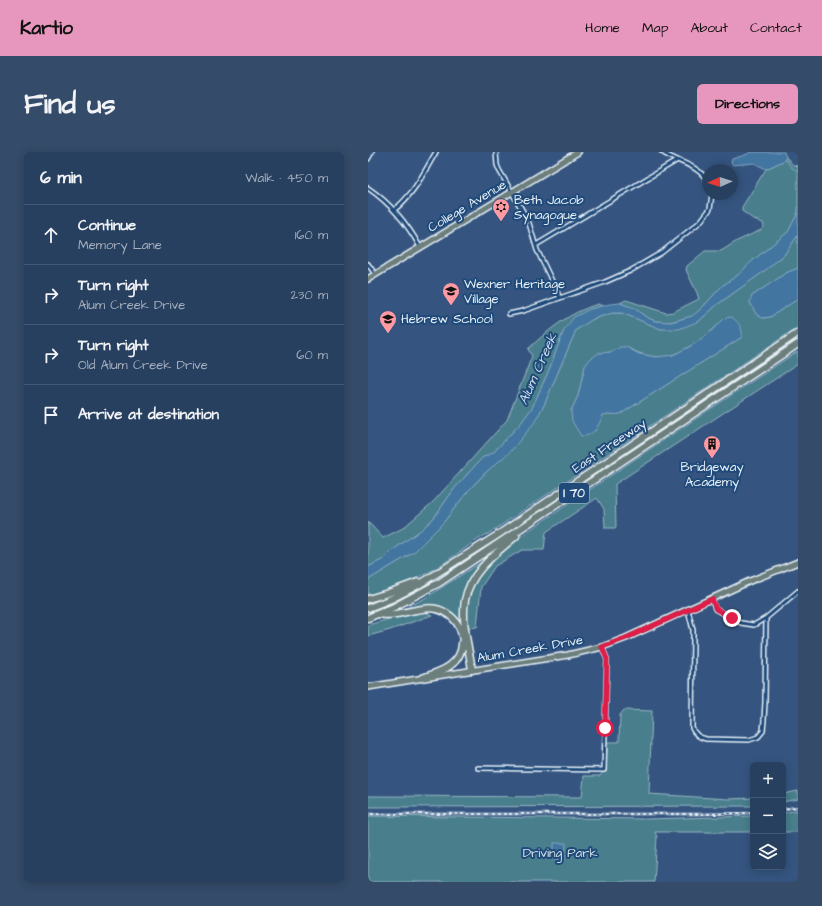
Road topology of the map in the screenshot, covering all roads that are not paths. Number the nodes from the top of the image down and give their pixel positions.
1 (372, 152) edge
2 (436, 152) edge
3 (496, 152) edge
4 (578, 152) edge
5 (662, 152) edge
6 (368, 159) edge
7 (676, 160) junction
8 (702, 174) edge
9 (368, 188) edge
10 (512, 192) junction
11 (711, 200) edge
12 (394, 210) junction
13 (536, 245) junction
14 (420, 247) junction
15 (368, 264) edge
16 (375, 274) junction
17 (368, 278) edge
18 (560, 298) junction
19 (508, 314) dead end
20 (798, 333) edge
21 (798, 344) edge
22 (536, 519) junction
23 (798, 562) edge
24 (424, 582) junction
25 (798, 591) edge
26 (368, 599) edge
27 (712, 599) junction
28 (368, 608) edge
29 (688, 610) junction
30 (379, 614) junction
31 (368, 618) edge
32 (766, 618) junction
33 (462, 636) junction
34 (602, 647) junction
35 (472, 670) junction
36 (422, 678) junction
37 (368, 687) edge
38 (478, 768) dead end

1 - 6 street
2 - 12 street
3 - 10 street
4 - 10 main road, College Avenue
5 - 7 street
7 - 8 street
7 - 13 street
9 - 12 street
10 - 13 street
10 - 14 main road, College Avenue
11 - 18 street
12 - 14 street
13 - 18 street
14 - 16 main road, College Avenue
15 - 16 street
16 - 17 main road, College Avenue
18 - 19 street
20 - 24 highway, East Freeway / I 70
21 - 22 highway, East Freeway / I 70
22 - 30 highway, East Freeway / I 70
22 - 35 highway
23 - 27 main road, Alum Creek Drive
24 - 26 highway
24 - 28 highway, East Freeway / I 70
25 - 32 street
27 - 29 main road, Alum Creek Drive
27 - 32 street
29 - 32 street
29 - 34 main road, Alum Creek Drive
30 - 31 highway, East Freeway / I 70
30 - 33 highway
33 - 35 highway
33 - 36 highway
34 - 35 main road, Alum Creek Drive
34 - 38 street
35 - 36 main road, Alum Creek Drive
36 - 37 main road, Alum Creek Drive

